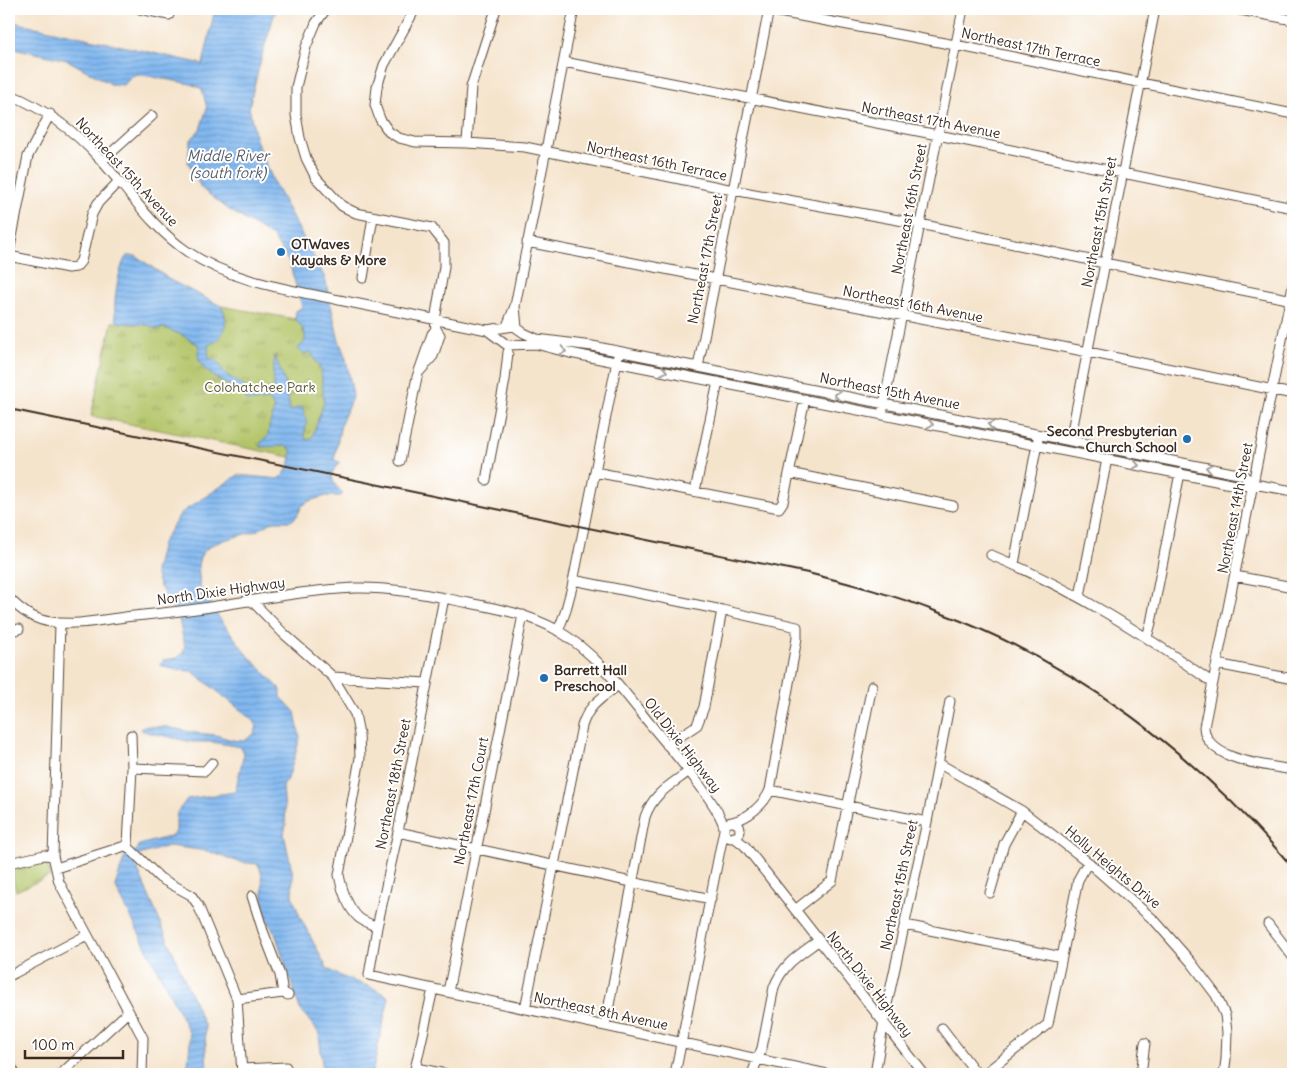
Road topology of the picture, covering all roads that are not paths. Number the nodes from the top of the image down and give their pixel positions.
1 (140, 9) edge
2 (326, 9) edge
3 (415, 9) edge
4 (496, 9) edge
5 (574, 9) edge
6 (767, 9) edge
7 (963, 9) edge
8 (1155, 9) edge
9 (1235, 9) edge
10 (169, 15) dead end
11 (1293, 20) edge
12 (955, 45) junction
13 (564, 62) junction
14 (1140, 84) junction
15 (9, 94) edge
16 (752, 100) junction
17 (50, 114) junction
18 (1293, 114) edge
19 (152, 116) dead end
20 (938, 135) junction
21 (468, 144) junction
22 (546, 152) junction
23 (102, 161) junction
24 (1122, 173) junction
25 (118, 182) junction
26 (733, 190) junction
27 (1293, 208) edge
28 (373, 217) junction
29 (920, 224) junction
30 (527, 242) junction
31 (9, 254) edge
32 (1104, 263) junction
33 (363, 278) dead end
34 (715, 279) junction
35 (1293, 285) edge
36 (1292, 299) edge
37 (515, 306) junction
38 (902, 316) junction
39 (436, 325) junction
40 (506, 327) junction
41 (517, 329) junction
42 (487, 330) junction
43 (502, 341) junction
44 (512, 347) junction
45 (618, 351) junction
46 (1088, 352) junction
47 (617, 362) junction
48 (698, 367) junction
49 (718, 382) junction
50 (1272, 390) junction
51 (1293, 394) edge
52 (805, 399) junction
53 (884, 404) junction
54 (882, 414) junction
55 (1038, 435) junction
56 (1070, 441) junction
57 (1036, 445) junction
58 (1107, 459) junction
59 (400, 461) dead end
60 (596, 472) junction
61 (789, 473) junction
62 (1180, 473) junction
63 (486, 480) dead end
64 (1254, 484) junction
65 (695, 491) junction
66 (1293, 491) edge
67 (953, 506) dead end
68 (991, 555) dead end
69 (1014, 564) junction
70 (1235, 576) junction
71 (573, 580) junction
72 (1293, 587) edge
73 (1080, 596) junction
74 (9, 598) edge
75 (444, 598) junction
76 (251, 600) junction
77 (722, 610) junction
78 (523, 615) junction
79 (60, 624) junction
80 (19, 630) dead end
81 (9, 631) edge
82 (558, 631) junction
83 (1147, 637) junction
84 (1217, 664) junction
85 (333, 678) junction
86 (1293, 679) edge
87 (426, 683) junction
88 (1213, 683) junction
89 (618, 685) junction
90 (872, 686) dead end
91 (950, 701) dead end
92 (131, 735) dead end
93 (667, 745) junction
94 (938, 762) junction
95 (212, 763) dead end
96 (132, 768) junction
97 (1293, 770) edge
98 (688, 772) junction
99 (770, 790) junction
100 (848, 805) junction
101 (1022, 811) junction
102 (927, 822) junction
103 (731, 829) junction
104 (398, 832) junction
105 (128, 845) junction
106 (476, 850) junction
107 (53, 856) junction
108 (1088, 862) junction
109 (9, 863) edge
110 (555, 866) junction
111 (56, 868) junction
112 (633, 883) junction
113 (990, 894) dead end
114 (252, 896) dead end
115 (711, 899) junction
116 (795, 910) junction
117 (1268, 924) dead end
118 (905, 925) junction
119 (377, 927) junction
120 (87, 934) junction
121 (818, 941) junction
122 (1293, 956) edge
123 (1062, 957) junction
124 (369, 975) joint
125 (9, 976) edge
126 (433, 989) junction
127 (448, 992) junction
128 (236, 999) junction
129 (525, 1009) junction
130 (128, 1012) junction
131 (884, 1025) junction
132 (605, 1026) junction
133 (942, 1028) dead end
134 (681, 1043) junction
135 (1145, 1043) dead end
136 (758, 1059) junction
137 (9, 1062) edge
138 (286, 1067) dead end
139 (242, 1071) edge
140 (415, 1071) edge
141 (800, 1071) edge
142 (1141, 1071) edge
143 (68, 1072) edge
144 (15, 1074) edge
145 (142, 1074) edge
146 (446, 1074) edge
147 (675, 1074) edge
148 (752, 1074) edge
149 (827, 1074) edge
150 (875, 1074) edge
151 (924, 1074) edge
152 (977, 1074) edge
153 (984, 1074) edge
154 (1133, 1074) edge
155 (1224, 1074) edge

1 - 10 street
2 - 28 street
3 - 21 street, Northeast 16th Terrace
4 - 21 street
5 - 13 street
6 - 12 street, Northeast 17th Terrace
6 - 16 street, Northeast 17th Street
7 - 12 street, Northeast 16th Street
8 - 14 street, Northeast 15th Street
9 - 11 street
12 - 14 street, Northeast 17th Terrace
12 - 20 street, Northeast 16th Street
13 - 16 street, Northeast 17th Avenue
13 - 22 street
14 - 18 street, Northeast 17th Terrace
14 - 24 street, Northeast 15th Street
15 - 17 street, Northeast 15th Avenue
16 - 20 street, Northeast 17th Avenue
16 - 26 street, Northeast 17th Street
17 - 23 street, Northeast 15th Avenue
17 - 31 street
19 - 23 street
20 - 24 street, Northeast 17th Avenue
20 - 29 street, Northeast 16th Street
21 - 22 street, Northeast 16th Terrace
22 - 26 street, Northeast 16th Terrace
22 - 30 street
23 - 25 street, Northeast 15th Avenue
24 - 27 street, Northeast 17th Avenue
24 - 32 street, Northeast 15th Street
25 - 31 street
25 - 39 street, Northeast 15th Avenue
26 - 29 street, Northeast 16th Terrace
26 - 34 street, Northeast 17th Street
28 - 33 street
28 - 39 street
29 - 32 street, Northeast 16th Terrace
29 - 38 street, Northeast 16th Street
30 - 34 street, Northeast 16th Avenue
30 - 37 street
32 - 36 street, Northeast 16th Terrace
32 - 46 street, Northeast 15th Street
34 - 38 street, Northeast 16th Avenue
34 - 48 street, Northeast 17th Street
35 - 36 street, Northeast 14th Street
36 - 50 street, Northeast 14th Street
37 - 40 street
37 - 41 street
38 - 46 street, Northeast 16th Avenue
38 - 53 street, Northeast 16th Street
39 - 42 street, Northeast 15th Avenue
39 - 59 street
40 - 41 street
40 - 42 street, Northeast 15th Avenue
40 - 43 street
41 - 44 street
41 - 45 street, Northeast 15th Avenue
42 - 43 street, Northeast 15th Avenue
43 - 44 street
44 -> 47 street, Northeast 15th Avenue
44 - 63 street
45 - 47 street
45 - 48 street, Northeast 15th Avenue
46 - 50 street, Northeast 16th Avenue
46 - 56 street, Northeast 15th Street
47 -> 49 street, Northeast 15th Avenue
47 - 60 street
53 -> 48 street, Northeast 15th Avenue
49 - 52 street, Northeast 15th Avenue
49 - 65 street
50 - 51 street, Northeast 16th Avenue
50 - 64 street, Northeast 14th Street
52 - 54 street, Northeast 15th Avenue
52 - 61 street
53 - 54 street, Northeast 16th Street
55 -> 53 street, Northeast 15th Avenue
54 -> 57 street, Northeast 15th Avenue
55 - 56 street, Northeast 15th Avenue
55 - 57 street
64 -> 56 street, Northeast 15th Avenue
57 - 58 street, Northeast 15th Avenue
57 - 69 street
58 -> 62 street, Northeast 15th Avenue
58 - 73 street
60 - 65 street
60 - 71 street
61 - 65 street
61 - 67 street
62 - 64 street, Northeast 15th Avenue
62 - 83 street
64 - 66 street, Northeast 15th Avenue
64 - 70 street, Northeast 14th Street
68 - 69 street
69 - 73 street
70 - 72 street
70 - 84 street, Northeast 14th Street
71 - 77 street
71 - 82 street
73 - 83 street
74 - 79 street, North Dixie Highway
75 - 76 street, North Dixie Highway
75 - 78 street, Old Dixie Highway
75 - 87 street, Northeast 18th Street
76 - 79 street, North Dixie Highway
76 - 85 street
77 - 93 street
77 - 99 street
78 - 82 street, Old Dixie Highway
78 - 106 street, Northeast 17th Court
79 - 107 street
80 - 81 street
82 - 89 street, Old Dixie Highway
83 - 88 street
84 - 86 street
84 - 88 street, Northeast 14th Street
85 - 87 street
85 - 119 street
87 - 104 street, Northeast 18th Street
88 - 97 street, Northeast 14th Street
89 - 93 street, Old Dixie Highway
89 - 110 street
90 - 100 street
91 - 94 street, Northeast 15th Street
92 - 96 street
93 - 98 street, Old Dixie Highway
94 - 101 street, Holly Heights Drive
94 - 102 street, Northeast 15th Street
95 - 96 street
96 - 105 street
98 - 103 street, Old Dixie Highway
98 - 112 street
99 - 100 street
99 - 103 street
100 - 102 street
100 - 116 street
101 - 108 street, Holly Heights Drive
101 - 113 street
102 - 118 street, Northeast 15th Street
103 - 115 street
103 - 116 street, Old Dixie Highway
104 - 106 street
104 - 119 street, Northeast 18th Street
105 - 111 street
105 - 128 street
106 - 110 street
106 - 127 street, Northeast 17th Court
107 - 109 street
107 - 111 street
108 - 123 street
108 - 155 street, Holly Heights Drive
110 - 112 street
110 - 129 street
111 - 120 street
112 - 115 street
112 - 132 street
114 - 128 street
115 - 134 street
116 - 121 street, North Dixie Highway
117 - 122 street
118 - 123 street
118 - 131 street, Northeast 15th Street
119 - 124 street, Northeast 18th Street
120 - 125 street
120 - 130 street
121 - 131 street, North Dixie Highway
121 - 136 street
123 - 153 street
124 - 126 street, Northeast 8th Avenue
126 - 127 street, Northeast 8th Avenue
126 - 140 street
127 - 129 street, Northeast 8th Avenue
128 - 139 street
129 - 132 street, Northeast 8th Avenue
130 - 143 street
130 - 145 street
131 - 150 street, Northeast 15th Street
131 - 151 street, North Dixie Highway
132 - 134 street, Northeast 8th Avenue
133 - 152 street
134 - 136 street, Northeast 8th Avenue
134 - 147 street
135 - 142 street
136 - 141 street, Northeast 8th Avenue
136 - 148 street
137 - 144 street
138 - 139 street
140 - 146 street
141 - 149 street, Northeast 8th Avenue
142 - 154 street

